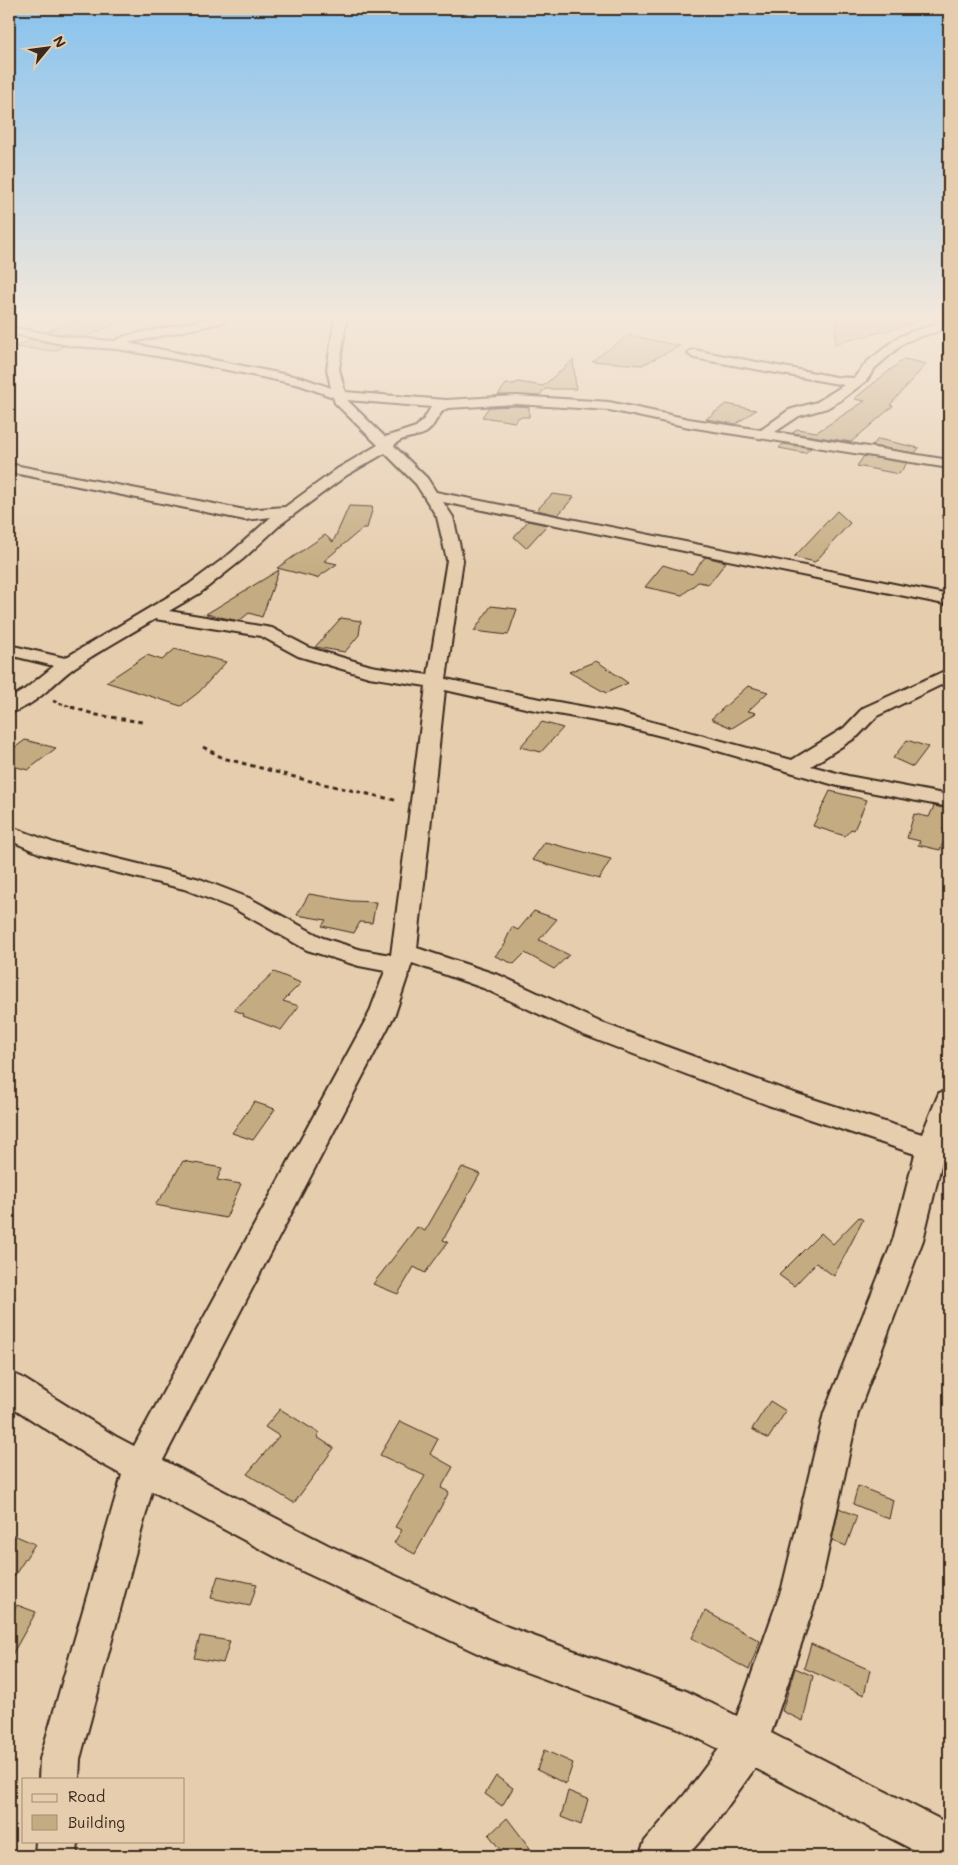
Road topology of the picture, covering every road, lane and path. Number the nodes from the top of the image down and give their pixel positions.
1 (344, 404) edge
2 (446, 404) edge
3 (579, 404) edge
4 (824, 404) edge
5 (764, 434) junction
6 (387, 446) junction
7 (949, 464) edge
8 (9, 468) edge
9 (431, 495) junction
10 (289, 511) junction
11 (949, 600) edge
12 (152, 613) junction
13 (9, 650) edge
14 (68, 664) junction
15 (949, 674) edge
16 (436, 682) junction
17 (31, 694) junction
18 (9, 707) edge
19 (142, 722) dead end
20 (203, 747) dead end
21 (795, 768) junction
22 (949, 801) edge
23 (421, 806) junction
24 (9, 832) edge
25 (402, 959) junction
26 (949, 1100) edge
27 (940, 1147) edge
28 (9, 1387) edge
29 (141, 1467) junction
30 (748, 1743) junction
31 (59, 1778) edge
32 (57, 1842) edge
33 (949, 1846) edge
34 (56, 1856) edge
35 (660, 1856) edge

1 - 6 street
2 - 6 street
3 - 5 street
4 - 5 street
5 - 7 street
6 - 9 street
6 - 10 street
8 - 10 street
9 - 11 street
9 - 16 street
10 - 12 street
12 - 14 street
12 - 16 street
13 - 14 street
14 - 17 street
15 - 21 street
16 - 21 street
16 - 23 street
17 - 18 street
17 - 19 path
20 - 23 path
21 - 22 street
23 - 25 street
24 - 25 street
25 - 27 street
25 - 29 street
26 - 27 street
27 - 30 street
28 - 29 street
29 - 30 street
29 - 31 street
30 - 33 street
30 - 35 street
32 - 34 street

